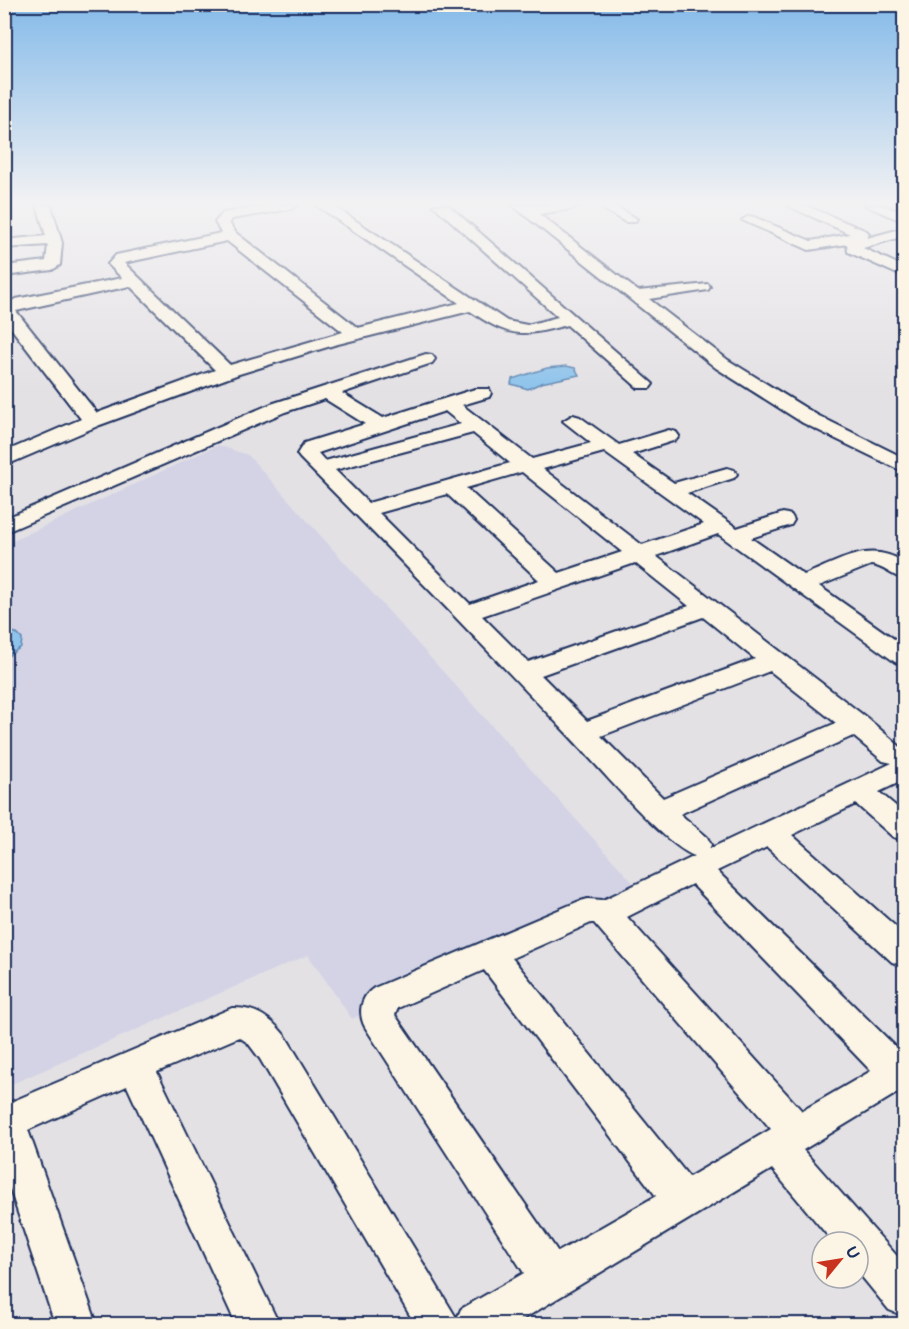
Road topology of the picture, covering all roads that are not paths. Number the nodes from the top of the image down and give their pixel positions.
1 (36, 267) edge
2 (119, 267) edge
3 (270, 267) edge
4 (416, 267) edge
5 (512, 267) edge
6 (597, 267) edge
7 (4, 271) edge
8 (131, 281) junction
9 (702, 287) dead end
10 (634, 296) junction
11 (473, 305) junction
12 (572, 319) junction
13 (22, 333) junction
14 (354, 333) junction
15 (4, 337) edge
16 (426, 359) dead end
17 (227, 372) junction
18 (644, 384) dead end
19 (327, 392) junction
20 (482, 393) dead end
21 (448, 404) junction
22 (93, 421) junction
23 (573, 421) dead end
24 (381, 425) junction
25 (476, 426) junction
26 (669, 436) dead end
27 (612, 448) junction
28 (4, 460) edge
29 (529, 465) junction
30 (904, 466) edge
31 (321, 468) junction
32 (727, 474) dead end
33 (451, 486) junction
34 (671, 491) junction
35 (364, 511) junction
36 (783, 520) dead end
37 (4, 527) edge
38 (728, 531) junction
39 (641, 553) junction
40 (904, 572) edge
41 (555, 582) junction
42 (803, 584) junction
43 (708, 607) junction
44 (466, 613) junction
45 (904, 657) edge
46 (776, 660) junction
47 (523, 672) junction
48 (857, 724) junction
49 (582, 733) junction
50 (899, 761) edge
51 (859, 791) junction
52 (659, 812) junction
53 (904, 829) edge
54 (771, 833) junction
55 (696, 857) junction
56 (605, 914) junction
57 (904, 953) edge
58 (490, 954) junction
59 (136, 1065) junction
60 (902, 1075) edge
61 (5, 1122) edge
62 (787, 1139) junction
63 (684, 1201) junction
64 (552, 1279) junction
65 (904, 1295) edge
66 (76, 1324) edge
67 (258, 1324) edge
68 (438, 1324) edge
69 (476, 1324) edge

1 - 7 street
2 - 8 street
3 - 14 street
4 - 11 street
5 - 12 street
6 - 10 street
8 - 13 street
8 - 17 street
9 - 10 street
10 - 30 street
11 - 12 street
11 - 14 street
12 - 18 street
13 - 15 street
13 - 22 street
14 - 17 street
16 - 19 street
17 - 22 street
19 - 24 street
19 - 37 street
20 - 21 street
21 - 24 street
21 - 25 street
22 - 28 street
23 - 27 street
24 - 31 street
25 - 29 street
25 - 31 street
26 - 27 street
27 - 29 street
27 - 34 street
29 - 33 street
29 - 39 street
31 - 35 street
32 - 34 street
33 - 35 street
33 - 41 street
34 - 38 street
35 - 44 street
36 - 38 street
38 - 39 street
38 - 42 street
39 - 41 street
39 - 43 street
40 - 42 street
41 - 44 street
42 - 45 street
43 - 46 street
43 - 47 street
44 - 47 street
46 - 48 street
46 - 49 street
47 - 49 street
48 - 50 street
48 - 52 street
49 - 52 street
50 - 51 street
51 - 53 street
51 - 54 street
52 - 55 street
54 - 55 street
54 - 57 street
55 - 56 street
55 - 60 street
56 - 58 street
56 - 62 street
58 - 63 street
58 - 64 street
59 - 61 street
59 - 67 street
59 - 68 street
60 - 62 street
61 - 66 street
62 - 63 street
62 - 65 street
63 - 64 street
64 - 69 street

